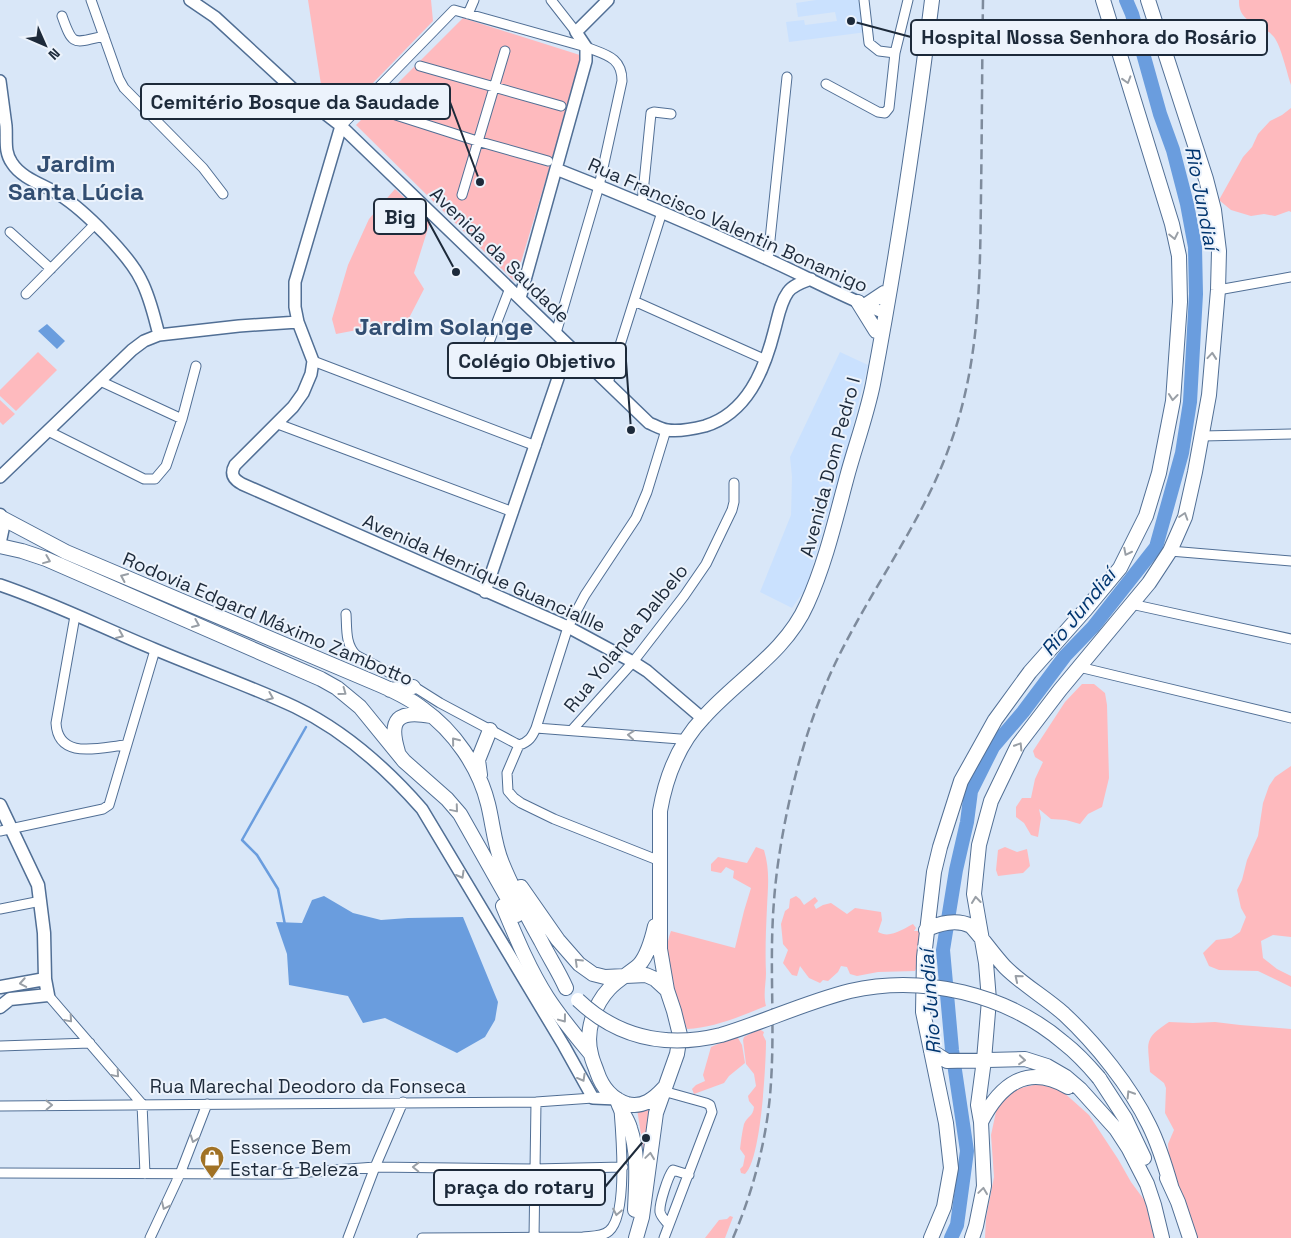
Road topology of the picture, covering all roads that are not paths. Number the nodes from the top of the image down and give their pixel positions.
1 (91, 0) edge
2 (190, 0) edge
3 (474, 0) edge
4 (551, 0) edge
5 (608, 0) edge
6 (864, 0) edge
7 (908, 0) edge
8 (926, 0) edge
9 (932, 0) edge
10 (1103, 0) edge
11 (1148, 0) edge
12 (468, 14) junction
13 (62, 16) dead end
14 (576, 32) junction
15 (104, 36) junction
16 (586, 48) junction
17 (505, 51) dead end
18 (895, 53) junction
19 (420, 66) dead end
20 (787, 77) dead end
21 (0, 81) edge
22 (826, 84) dead end
23 (494, 88) junction
24 (561, 106) dead end
25 (377, 109) dead end
26 (671, 114) dead end
27 (341, 126) junction
28 (477, 141) junction
29 (3, 154) edge
30 (552, 165) junction
31 (599, 186) junction
32 (223, 194) dead end
33 (462, 196) dead end
34 (642, 204) junction
35 (662, 212) junction
36 (95, 224) junction
37 (10, 232) dead end
38 (768, 259) junction
39 (51, 269) junction
40 (1291, 278) edge
41 (811, 279) junction
42 (510, 288) junction
43 (1218, 290) junction
44 (884, 292) junction
45 (26, 294) dead end
46 (520, 298) junction
47 (634, 301) junction
48 (862, 304) junction
49 (883, 312) junction
50 (298, 322) junction
51 (277, 324) junction
52 (876, 332) junction
53 (556, 333) junction
54 (159, 335) junction
55 (569, 346) junction
56 (309, 349) junction
57 (766, 360) junction
58 (313, 361) junction
59 (196, 366) dead end
60 (478, 370) dead end
61 (100, 381) junction
62 (608, 383) junction
63 (182, 419) junction
64 (278, 424) junction
65 (666, 430) junction
66 (48, 431) junction
67 (1291, 434) edge
68 (1202, 436) junction
69 (536, 446) junction
70 (0, 477) edge
71 (734, 483) dead end
72 (512, 512) junction
73 (1, 517) edge
74 (0, 541) edge
75 (0, 546) edge
76 (1170, 551) junction
77 (1291, 560) edge
78 (0, 584) edge
79 (485, 592) junction
80 (1132, 604) junction
81 (346, 614) dead end
82 (75, 616) junction
83 (568, 627) junction
84 (1291, 639) edge
85 (155, 650) junction
86 (632, 662) junction
87 (1079, 667) junction
88 (413, 686) junction
89 (390, 690) junction
90 (432, 716) junction
91 (700, 717) junction
92 (1291, 718) edge
93 (536, 728) junction
94 (490, 730) junction
95 (572, 730) junction
96 (680, 739) junction
97 (126, 745) junction
98 (519, 745) junction
99 (399, 755) junction
100 (480, 781) junction
101 (0, 806) edge
102 (491, 815) junction
103 (6, 830) edge
104 (657, 860) junction
105 (488, 866) junction
106 (658, 892) junction
107 (41, 901) junction
108 (0, 909) edge
109 (926, 930) junction
110 (981, 937) junction
111 (622, 977) junction
112 (45, 979) junction
113 (0, 987) edge
114 (566, 988) junction
115 (667, 990) junction
116 (48, 995) junction
117 (0, 1007) edge
118 (90, 1043) junction
119 (0, 1046) edge
120 (931, 1051) junction
121 (590, 1052) junction
122 (978, 1060) junction
123 (664, 1089) junction
124 (594, 1098) junction
125 (1090, 1100) junction
126 (403, 1102) junction
127 (536, 1102) junction
128 (1116, 1102) junction
129 (142, 1104) junction
130 (207, 1104) junction
131 (618, 1104) junction
132 (0, 1106) edge
133 (981, 1122) junction
134 (375, 1166) junction
135 (622, 1167) junction
136 (534, 1169) junction
137 (0, 1173) edge
138 (145, 1174) junction
139 (180, 1174) junction
140 (689, 1175) junction
141 (1171, 1186) junction
142 (669, 1225) junction
143 (534, 1237) edge
144 (587, 1237) edge
145 (150, 1238) edge
146 (348, 1238) edge
147 (422, 1238) edge
148 (635, 1238) edge
149 (664, 1238) edge
150 (931, 1238) edge
151 (972, 1238) edge
152 (1163, 1238) edge
153 (1190, 1238) edge

1 - 15 street
2 - 27 street, Avenida da Saudade
3 - 12 street
4 - 14 street
5 - 14 street
6 - 18 street
7 - 18 street
8 - 44 main road, Avenida Dom Pedro I
9 - 49 main road, Avenida Dom Pedro I
10 -> 109 main road
11 - 43 main road
12 - 16 street
12 - 27 street
13 - 15 street
14 - 16 street
15 - 32 street
16 - 30 street
16 - 31 street
17 - 23 street
18 - 22 street
19 - 23 street
20 - 38 street
21 - 29 street
23 - 24 street
23 - 28 street
25 - 28 street
26 - 34 street
27 - 42 street, Avenida da Saudade
27 - 50 street
28 - 30 street
28 - 33 street
29 - 36 street
30 - 31 street, Rua Francisco Valentin Bonamigo
30 - 46 street
31 - 34 street, Rua Francisco Valentin Bonamigo
31 - 53 street
34 - 35 street, Rua Francisco Valentin Bonamigo
35 - 38 street, Rua Francisco Valentin Bonamigo
35 - 47 street
36 - 39 street
36 - 54 street
37 - 39 street
38 - 41 street, Rua Francisco Valentin Bonamigo
39 - 45 street
40 - 43 street
41 - 48 street, Rua Francisco Valentin Bonamigo
41 - 57 street
42 - 46 street, Avenida da Saudade
42 - 60 street
68 -> 43 main road
44 - 48 main road
44 - 49 main road, Avenida Dom Pedro I
46 - 53 street, Avenida da Saudade
47 - 57 street
47 - 62 street
48 - 49 street, Rua Francisco Valentin Bonamigo
48 - 52 main road
49 - 52 main road, Avenida Dom Pedro I
49 - 91 main road, Avenida Dom Pedro I
50 - 51 street
50 - 56 street
51 - 54 street
51 - 56 street
52 - 91 main road, Avenida Dom Pedro I
53 - 55 street, Avenida da Saudade
54 - 61 street
55 - 62 street, Avenida da Saudade
55 - 69 street
56 - 58 street
57 - 65 street
58 - 64 street
58 - 69 street
59 - 63 street
61 - 63 street
61 - 66 street
62 - 65 street, Avenida da Saudade
63 - 66 street
64 - 72 street
64 - 79 street, Avenida Henrique Guanciallle
65 - 83 street
66 - 70 street
67 - 68 street
76 -> 68 main road
69 - 72 street
71 - 86 street, Rua Yolanda Dalbelo
72 - 79 street
73 - 74 main road
89 -> 73 main road, Rodovia Edgard Máximo Zambotto
75 -> 99 main road, Rodovia Edgard Máximo Zambotto
76 - 77 street
76 - 80 main road
78 - 82 street
79 - 83 street, Avenida Henrique Guanciallle
80 - 84 street
80 - 87 main road
81 - 88 street
82 -> 85 street
82 - 97 street
83 - 86 street, Avenida Henrique Guanciallle
83 - 93 street
85 - 97 street
85 -> 124 street
86 - 91 street, Avenida Henrique Guanciallle
86 - 95 street, Rua Yolanda Dalbelo
87 - 92 street
110 -> 87 main road
88 - 89 main road
88 - 94 street
89 - 90 main road, Rodovia Edgard Máximo Zambotto
90 - 99 main road
100 -> 90 main road, Rodovia Edgard Máximo Zambotto
91 - 96 main road, Avenida Dom Pedro I
91 - 104 main road, Avenida Dom Pedro I
93 - 95 street
93 - 98 street
94 - 98 street
94 - 100 main road
96 -> 95 street
96 - 104 main road, Avenida Dom Pedro I
97 - 103 street
98 - 104 street
99 -> 105 main road, Rodovia Edgard Máximo Zambotto
100 - 102 main road, Rodovia Edgard Máximo Zambotto
101 - 103 main road
111 -> 102 main road
102 - 114 main road, Rodovia Edgard Máximo Zambotto
103 - 107 main road
104 - 106 main road, Avenida Dom Pedro I
105 - 114 main road, Rodovia Edgard Máximo Zambotto
105 -> 121 main road
106 - 111 main road
106 - 115 main road
107 - 108 street
107 - 112 main road
109 - 110 main road
109 - 120 main road
110 - 122 main road
141 -> 110 main road
111 - 115 main road
111 - 121 main road
112 -> 113 main road
112 - 116 main road
114 - 128 main road, Rodovia Edgard Máximo Zambotto, bridge
115 - 123 main road
116 - 117 main road
116 -> 118 street
118 - 119 street
118 -> 129 street
120 - 122 main road
120 - 150 main road
121 - 131 main road
122 -> 125 main road
122 - 133 main road
123 - 131 main road
123 - 140 street
148 -> 123 main road
124 - 127 street, Rua Marechal Deodoro da Fonseca
124 - 131 street, Rua Marechal Deodoro da Fonseca
125 - 133 main road
125 - 152 main road
126 - 127 street, Rua Marechal Deodoro da Fonseca
126 - 130 street, Rua Marechal Deodoro da Fonseca
126 - 134 street
127 - 136 street
128 - 141 main road, Rodovia Edgard Máximo Zambotto
128 - 152 main road, Rodovia Edgard Máximo Zambotto
129 - 130 street, Rua Marechal Deodoro da Fonseca
132 -> 129 street, Rua Marechal Deodoro da Fonseca
129 - 138 street
130 -> 139 street
131 - 135 street
131 - 148 main road
151 -> 133 main road
136 -> 134 street
134 - 139 street
134 - 146 street
135 - 136 street
135 -> 144 street
136 - 143 street
137 - 138 street
138 - 139 street
139 -> 145 street
140 - 142 street
140 - 142 street
141 - 153 main road, Rodovia Edgard Máximo Zambotto
142 - 149 street
143 - 144 street
143 - 147 street

